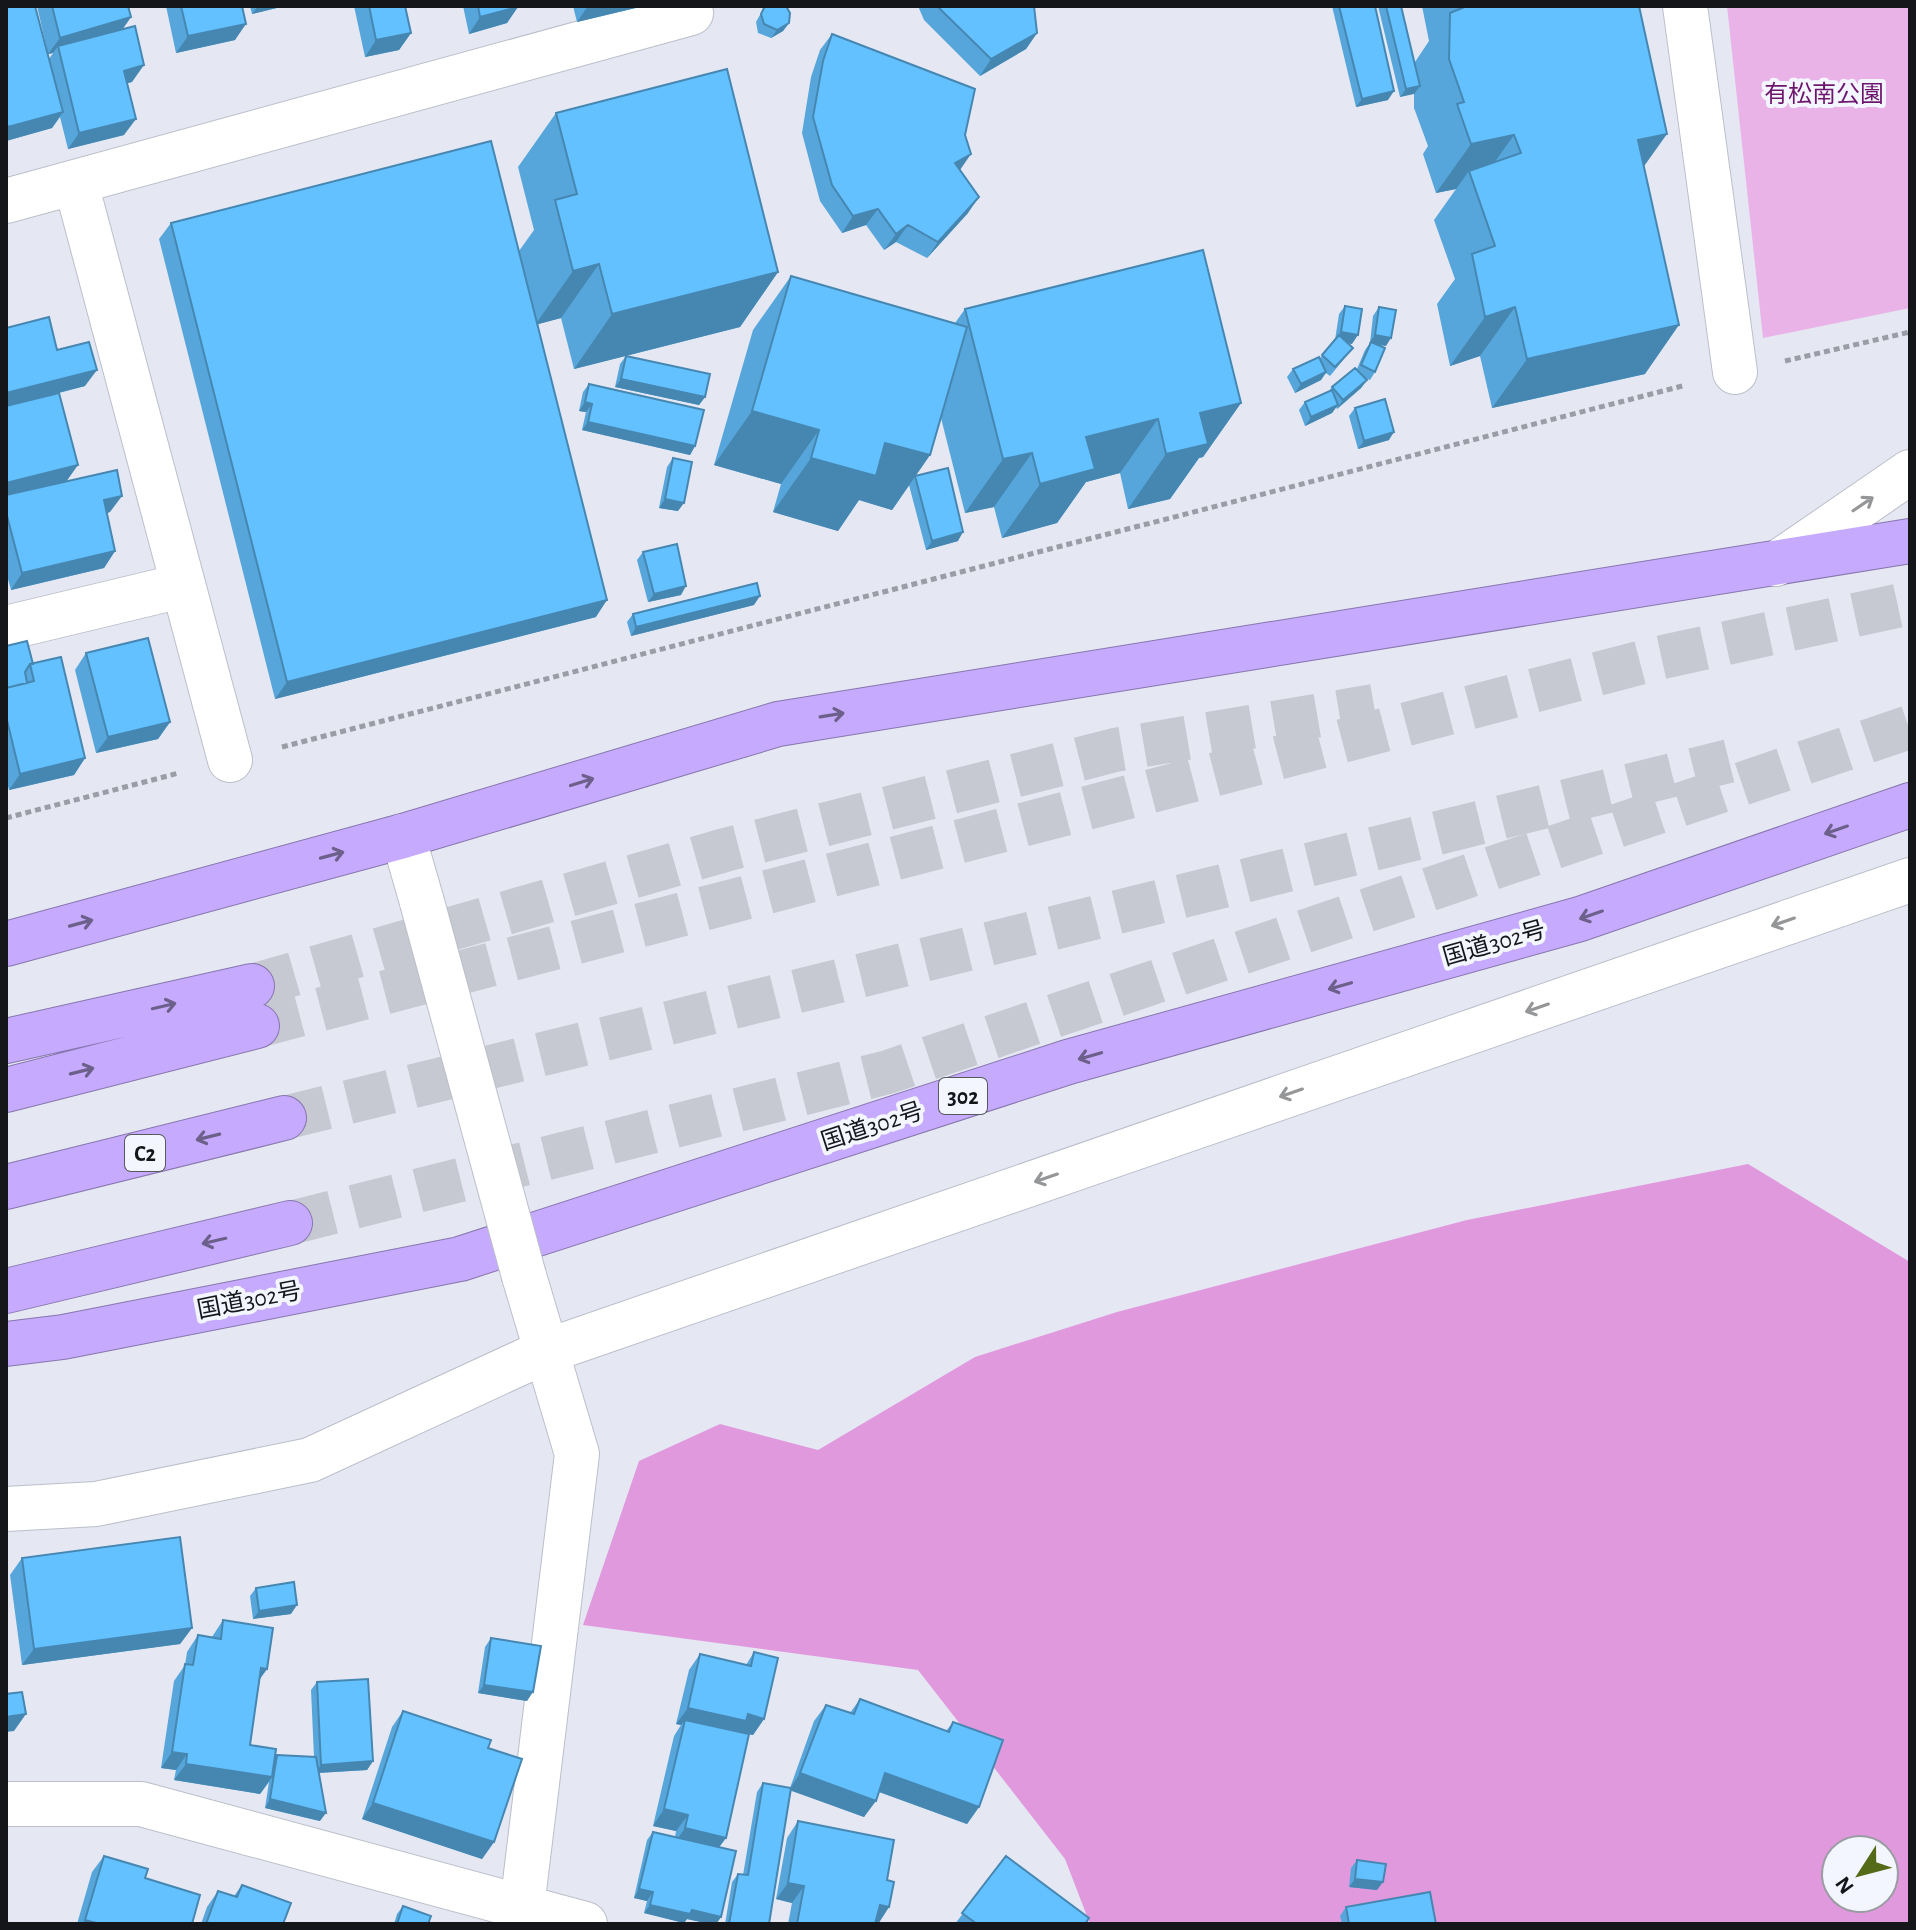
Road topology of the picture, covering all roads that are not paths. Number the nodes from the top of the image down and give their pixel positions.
1 (690, 6) edge
2 (1685, 6) edge
3 (76, 184) junction
4 (6, 201) edge
5 (1735, 372) road end
6 (1910, 472) edge
7 (1910, 541) edge
8 (1776, 564) junction
9 (181, 586) junction
10 (6, 628) edge
11 (230, 760) road end
12 (1910, 805) edge
13 (403, 836) junction
14 (1910, 880) edge
15 (6, 944) edge
16 (6, 1041) edge
17 (6, 1090) edge
18 (284, 1118) tunnel mouth
19 (6, 1187) edge
20 (290, 1223) tunnel mouth
21 (6, 1291) edge
22 (6, 1344) edge
23 (544, 1352) junction
24 (6, 1509) edge
25 (6, 1804) edge
26 (522, 1907) junction
27 (585, 1924) edge

1 - 3 street
2 - 5 street
3 - 4 street
3 - 9 street
8 -> 6 street
7 - 8 highway
13 -> 8 highway
9 - 10 street
9 - 11 street
12 -> 22 highway, 国道302号 / 302
15 -> 13 highway
13 - 23 street, bridge
14 -> 23 street
16 - 17 highway
18 -> 19 highway, C2
20 -> 21 highway
23 - 24 street
23 - 26 street
25 - 26 street
26 - 27 street

